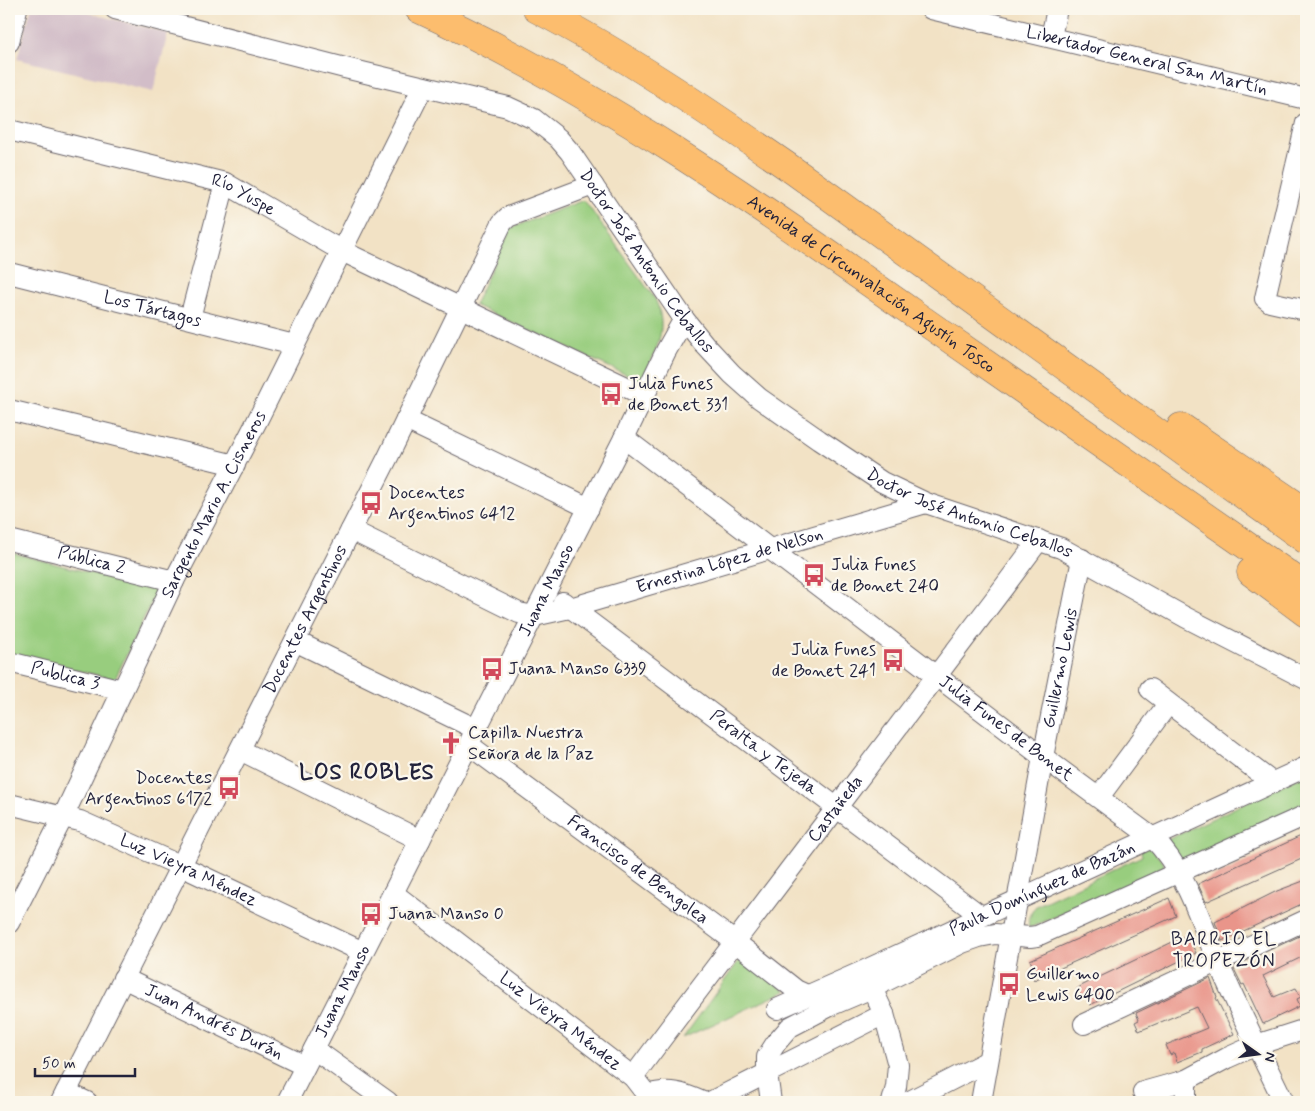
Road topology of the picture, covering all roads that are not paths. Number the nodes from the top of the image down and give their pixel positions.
1 (17, 9) edge
2 (116, 9) edge
3 (419, 9) edge
4 (537, 9) edge
5 (931, 9) edge
6 (1058, 9) edge
7 (1051, 37) junction
8 (9, 42) edge
9 (423, 87) junction
10 (672, 89) junction
11 (1306, 99) edge
12 (1306, 123) edge
13 (9, 130) edge
14 (225, 183) junction
15 (593, 185) junction
16 (342, 251) junction
17 (9, 273) edge
18 (460, 307) junction
19 (1306, 310) edge
20 (190, 318) junction
21 (684, 319) junction
22 (294, 345) junction
23 (974, 356) junction
24 (645, 396) junction
25 (9, 410) edge
26 (406, 420) junction
27 (624, 438) junction
28 (235, 465) junction
29 (926, 503) junction
30 (589, 508) junction
31 (1306, 512) edge
32 (351, 530) junction
33 (9, 540) edge
34 (1039, 540) junction
35 (1306, 540) edge
36 (768, 549) junction
37 (1082, 559) junction
38 (174, 581) junction
39 (1306, 587) edge
40 (547, 590) junction
41 (570, 608) junction
42 (1306, 613) edge
43 (534, 616) junction
44 (295, 640) junction
45 (9, 662) edge
46 (938, 676) junction
47 (1306, 679) edge
48 (1150, 689) dead end
49 (122, 690) junction
50 (1168, 704) junction
51 (473, 737) junction
52 (240, 750) junction
53 (1044, 758) junction
54 (1306, 767) edge
55 (1273, 783) junction
56 (1098, 797) junction
57 (9, 804) edge
58 (837, 808) junction
59 (1306, 815) edge
60 (63, 817) junction
61 (1153, 838) junction
62 (420, 840) junction
63 (181, 866) junction
64 (1180, 872) junction
65 (393, 893) junction
66 (1018, 900) junction
67 (981, 916) junction
68 (1306, 920) edge
69 (9, 923) edge
70 (1011, 934) junction
71 (734, 941) junction
72 (363, 952) junction
73 (1218, 961) junction
74 (124, 978) junction
75 (867, 980) junction
76 (807, 995) junction
77 (832, 1005) junction
78 (777, 1009) dead end
79 (884, 1014) junction
80 (1084, 1024) dead end
81 (1306, 1029) edge
82 (1256, 1045) junction
83 (310, 1057) junction
84 (988, 1061) junction
85 (767, 1073) junction
86 (634, 1077) junction
87 (1186, 1080) junction
88 (1143, 1092) dead end
89 (63, 1097) edge
90 (643, 1098) edge
91 (377, 1099) edge
92 (87, 1102) edge
93 (287, 1102) edge
94 (703, 1102) edge
95 (710, 1102) edge
96 (771, 1102) edge
97 (892, 1102) edge
98 (908, 1102) edge
99 (981, 1102) edge
100 (1186, 1102) edge
101 (1284, 1102) edge

1 - 8 street
2 - 9 street, Doctor José Antonio Ceballos
3 - 23 highway, Avenida de Circunvalación Agustín Tosco
4 - 10 highway
5 - 7 street, Libertador General San Martín
6 - 7 street
7 - 11 street, Libertador General San Martín
9 - 15 street, Doctor José Antonio Ceballos
9 - 16 street, Sargento Mario A. Cisneros
10 - 31 highway
10 - 35 highway
12 - 19 street
13 - 14 street, Río Yuspe
14 - 16 street, Río Yuspe
14 - 20 street
15 - 18 street, Docentes Argentinos
15 - 21 street, Doctor José Antonio Ceballos
16 - 18 street, Río Yuspe
16 - 22 street, Sargento Mario A. Cisneros
17 - 20 street, Los Tártagos
18 - 24 street
18 - 26 street, Docentes Argentinos
20 - 22 street, Los Tártagos
21 - 24 street, Juana Manso
21 - 29 street, Doctor José Antonio Ceballos
22 - 28 street, Sargento Mario A. Cisneros
23 - 39 highway, Avenida de Circunvalación Agustín Tosco
23 - 42 highway
24 - 27 street, Juana Manso
25 - 28 street
26 - 30 street
26 - 32 street, Docentes Argentinos
27 - 30 street, Juana Manso
27 - 36 street, Julia Funes de Bonet
28 - 38 street, Sargento Mario A. Cisneros
29 - 34 street, Doctor José Antonio Ceballos
29 - 36 street, Ernestina López de Nelson
30 - 40 street, Juana Manso
32 - 43 street
32 - 44 street, Docentes Argentinos
33 - 38 street, Pública 2
34 - 37 street, Doctor José Antonio Ceballos
34 - 46 street, Castañeda
36 - 41 street, Ernestina López de Nelson
36 - 46 street, Julia Funes de Bonet
37 - 47 street, Doctor José Antonio Ceballos
37 - 53 street, Guillermo Lewis
38 - 49 street, Sargento Mario A. Cisneros
40 - 41 street, Peralta y Tejeda
40 - 43 street, Juana Manso
41 - 43 street, Ernestina López de Nelson
41 - 58 street, Peralta y Tejeda
43 - 51 street, Juana Manso
44 - 51 street, Francisco de Bengolea
44 - 52 street, Docentes Argentinos
45 - 49 street, Publica 3
46 - 53 street, Julia Funes de Bonet
46 - 58 street, Castañeda
48 - 50 street
49 - 60 street, Sargento Mario A. Cisneros
50 - 55 street
50 - 56 street
51 - 62 street, Juana Manso
51 - 71 street, Francisco de Bengolea
52 - 62 street
52 - 63 street, Docentes Argentinos
53 - 56 street, Julia Funes de Bonet
53 - 66 street, Guillermo Lewis
54 - 55 street, Paula Domínguez de Bazán
55 - 61 street, Paula Domínguez de Bazán
56 - 61 street, Julia Funes de Bonet
57 - 60 street, Luz Vieyra Méndez
58 - 67 street, Peralta y Tejeda
58 - 71 street, Castañeda
59 - 64 street, Paula Domínguez de Bazán
60 - 63 street, Luz Vieyra Méndez
60 - 69 street, Sargento Mario A. Cisneros
61 - 64 street, Julia Funes de Bonet
61 - 66 street, Paula Domínguez de Bazán
62 - 65 street, Juana Manso
63 - 72 street, Luz Vieyra Méndez
63 - 74 street, Docentes Argentinos
64 - 70 street, Paula Domínguez de Bazán
64 - 73 street, Julia Funes de Bonet
65 - 72 street, Juana Manso
65 - 86 street, Luz Vieyra Méndez
66 - 67 street, Paula Domínguez de Bazán
66 - 70 street, Guillermo Lewis
67 - 75 street, Paula Domínguez de Bazán
68 - 73 street
70 - 75 street, Paula Domínguez de Bazán
70 - 84 street, Guillermo Lewis
71 - 76 street, Francisco de Bengolea
71 - 86 street, Castañeda
72 - 83 street, Juana Manso
73 - 80 street
73 - 82 street, Julia Funes de Bonet
74 - 83 street, Juan Andrés Durán
74 - 89 street, Docentes Argentinos
75 - 76 street, Paula Domínguez de Bazán
75 - 77 street
75 - 79 street
76 - 77 street, Francisco de Bengolea
76 - 78 street, Paula Domínguez de Bazán
77 - 85 street
79 - 85 street
79 - 97 street
81 - 82 street
82 - 87 street
82 - 101 street, Julia Funes de Bonet
83 - 91 street, Juan Andrés Durán
83 - 93 street, Juana Manso
84 - 98 street
84 - 99 street, Guillermo Lewis
85 - 95 street
85 - 96 street
86 - 90 street, Luz Vieyra Méndez
87 - 88 street
87 - 100 street
89 - 92 street
90 - 94 street

